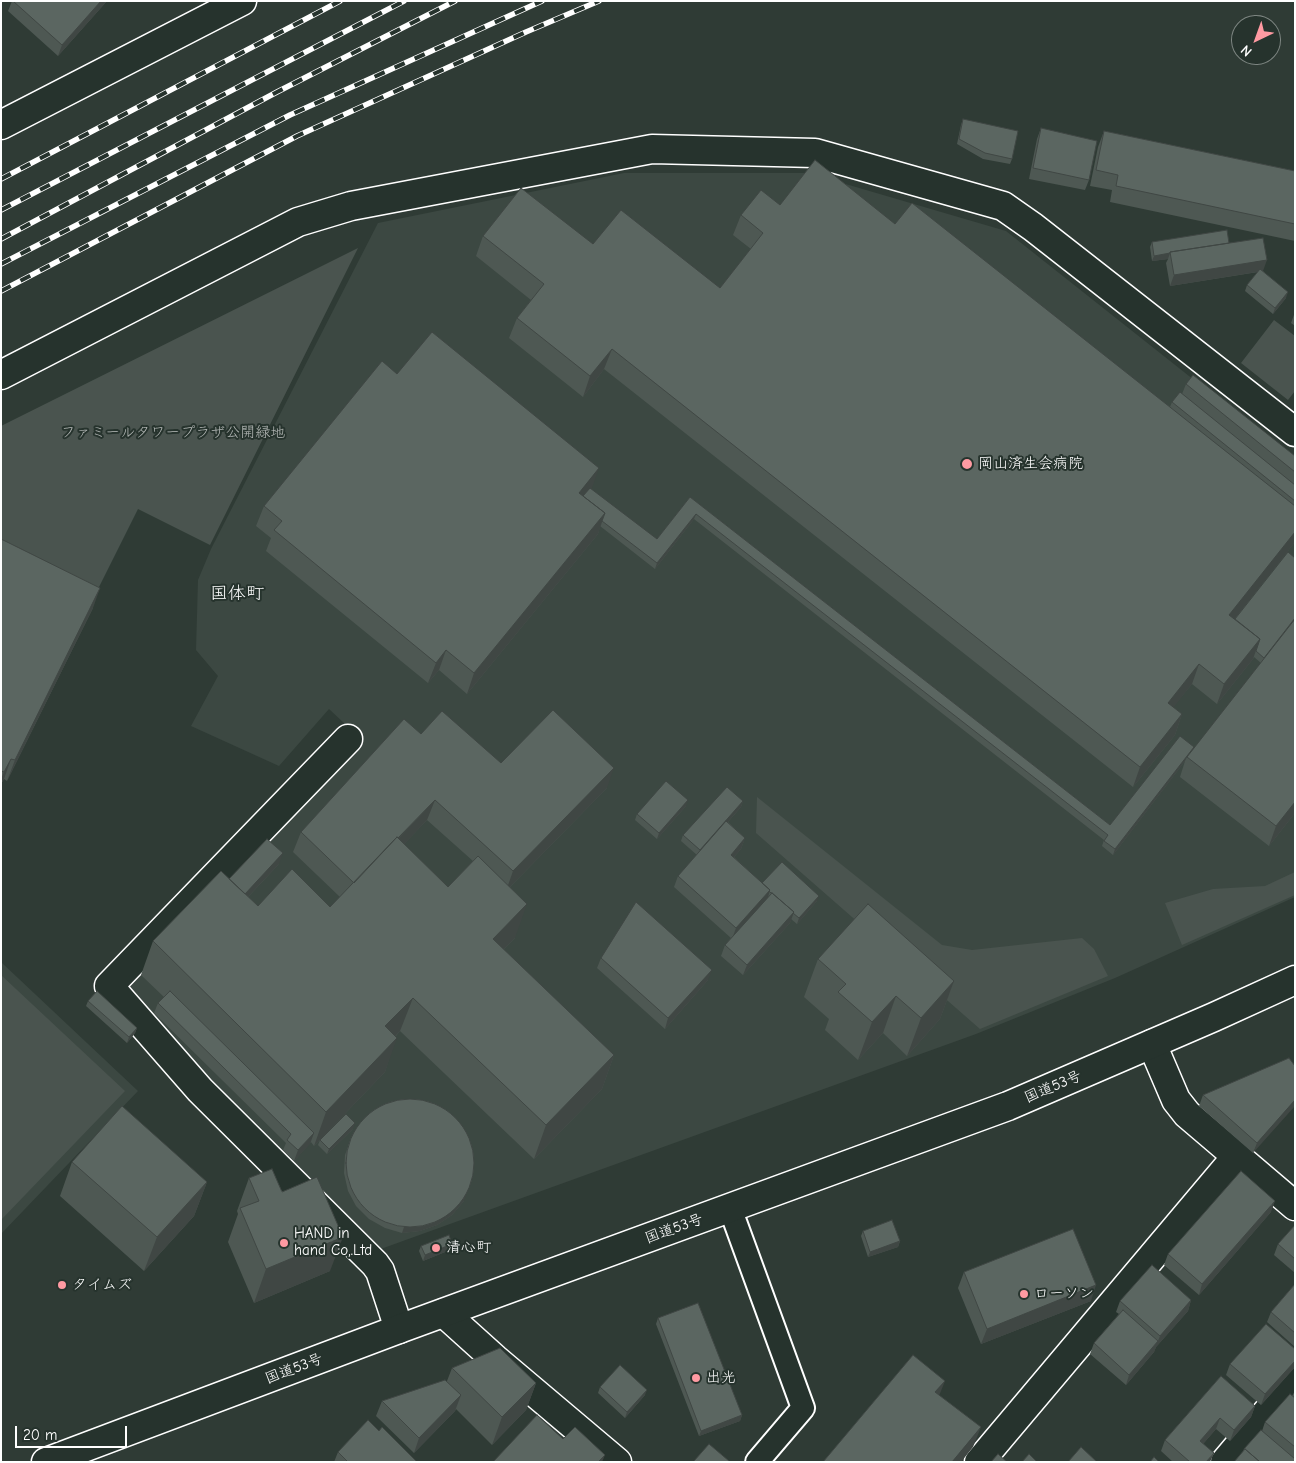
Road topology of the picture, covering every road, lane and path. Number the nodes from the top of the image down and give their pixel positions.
1 (242, 1) edge
2 (1, 125) edge
3 (1, 375) edge
4 (1295, 432) edge
5 (348, 739) dead end
6 (1295, 980) edge
7 (1152, 1044) junction
8 (1236, 1157) junction
9 (1295, 1206) edge
10 (730, 1208) junction
11 (444, 1313) junction
12 (398, 1329) junction
13 (1295, 1379) edge
14 (46, 1462) edge
15 (618, 1462) edge
16 (757, 1462) edge
17 (979, 1462) edge
18 (1225, 1462) edge

1 - 2 main road
3 - 4 main road
5 - 12 main road
6 - 7 main road, 国道53号
7 - 8 main road
7 - 10 main road, 国道53号
8 - 9 main road
8 - 17 main road
10 - 11 main road, 国道53号
10 - 16 lane
11 - 12 main road, 国道53号
11 - 15 main road
12 - 14 main road, 国道53号
13 - 18 main road

